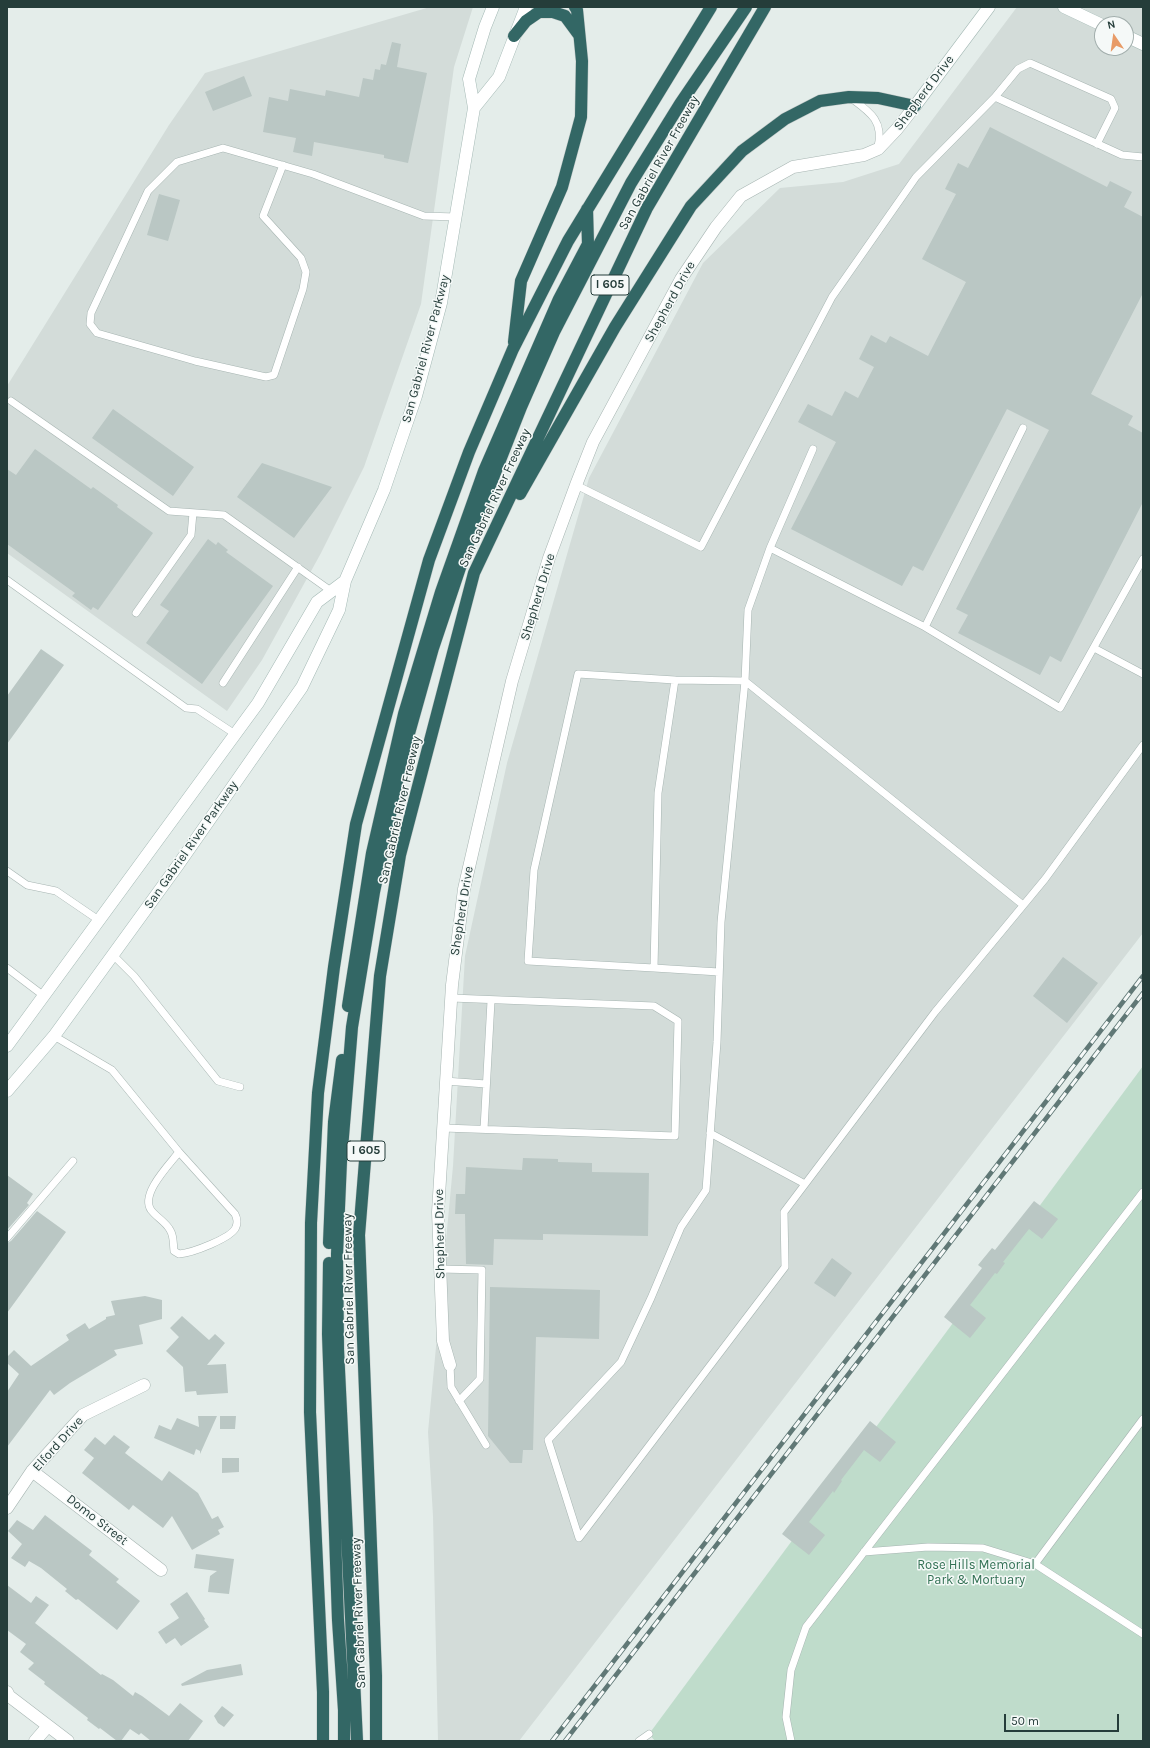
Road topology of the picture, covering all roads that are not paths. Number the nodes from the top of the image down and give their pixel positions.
1 (493, 7) edge
2 (526, 7) edge
3 (575, 7) edge
4 (711, 7) edge
5 (746, 7) edge
6 (765, 7) edge
7 (990, 7) edge
8 (1064, 7) edge
9 (1094, 21) edge
10 (514, 36) junction
11 (580, 36) junction
12 (849, 97) junction
13 (995, 97) junction
14 (915, 106) junction
15 (474, 108) junction
16 (1097, 144) junction
17 (878, 149) junction
18 (1143, 157) edge
19 (283, 165) junction
20 (587, 208) junction
21 (456, 217) junction
22 (513, 349) junction
23 (11, 401) dead end
24 (1023, 428) dead end
25 (813, 449) dead end
26 (576, 485) junction
27 (193, 513) junction
28 (770, 548) junction
29 (1143, 559) edge
30 (298, 567) junction
31 (474, 573) junction
32 (7, 580) edge
33 (345, 581) junction
34 (331, 591) junction
35 (136, 613) dead end
36 (925, 627) junction
37 (1094, 648) junction
38 (1143, 674) edge
39 (675, 680) junction
40 (745, 681) junction
41 (223, 683) dead end
42 (235, 734) junction
43 (1143, 745) edge
44 (7, 871) edge
45 (1023, 906) junction
46 (100, 921) junction
47 (113, 955) junction
48 (7, 968) edge
49 (654, 968) junction
50 (720, 972) junction
51 (44, 996) junction
52 (451, 998) junction
53 (491, 1001) junction
54 (54, 1036) junction
55 (7, 1046) edge
56 (445, 1081) junction
57 (486, 1084) junction
58 (240, 1087) dead end
59 (7, 1092) edge
60 (443, 1128) junction
61 (484, 1129) junction
62 (710, 1133) junction
63 (179, 1152) junction
64 (73, 1161) dead end
65 (805, 1184) junction
66 (1143, 1192) edge
67 (7, 1238) edge
68 (440, 1269) junction
69 (450, 1365) joint
70 (144, 1385) dead end
71 (459, 1401) junction
72 (1143, 1419) edge
73 (486, 1445) dead end
74 (32, 1471) junction
75 (7, 1508) edge
76 (864, 1552) junction
77 (1035, 1564) junction
78 (161, 1570) dead end
79 (1143, 1634) edge
80 (7, 1692) edge
81 (48, 1726) junction
82 (649, 1734) dead end
83 (35, 1741) edge
84 (68, 1741) edge
85 (323, 1741) edge
86 (344, 1741) edge
87 (357, 1741) edge
88 (376, 1741) edge
89 (639, 1741) edge
90 (791, 1741) edge

1 - 15 main road, San Gabriel River Parkway
2 - 10 main road, San Gabriel River Parkway
3 - 11 highway
4 - 20 highway
5 - 87 highway
6 - 31 highway, San Gabriel River Freeway / I 605
7 - 14 main road, Shepherd Drive
8 - 9 main road
10 - 11 highway
10 - 15 main road, San Gabriel River Parkway
11 - 22 highway
12 - 14 highway
12 - 17 lane
12 - 31 highway
13 - 16 lane
13 - 16 lane
13 - 26 lane
14 - 17 main road, Shepherd Drive
15 - 21 main road, San Gabriel River Parkway
16 - 18 lane
17 - 26 main road, Shepherd Drive
19 - 19 lane
19 - 21 lane
20 - 22 highway
20 - 86 highway
21 - 33 main road, San Gabriel River Parkway
22 - 85 highway
23 - 27 lane
24 - 36 lane
25 - 28 lane
26 - 52 main road, Shepherd Drive
27 - 30 lane
27 - 35 lane
28 - 36 lane
28 - 40 lane
29 - 37 lane
30 - 34 lane
30 - 41 lane
31 - 88 highway, San Gabriel River Freeway / I 605
32 - 42 lane
33 - 34 main road
33 - 47 main road, San Gabriel River Parkway
34 - 42 main road
36 - 37 lane
37 - 38 lane
39 - 40 lane
39 - 49 lane
39 - 49 lane
40 - 45 lane
40 - 50 lane
42 - 46 main road
43 - 45 lane
44 - 46 lane
45 - 65 lane
46 - 51 main road
47 - 54 main road, San Gabriel River Parkway
47 - 58 lane
48 - 51 lane
49 - 50 lane
50 - 62 lane
51 - 55 main road
52 - 53 lane
52 - 56 main road, Shepherd Drive
53 - 57 lane
53 - 61 lane
54 - 59 main road, San Gabriel River Parkway
54 - 63 lane
56 - 57 lane
56 - 60 main road, Shepherd Drive
57 - 61 lane
60 - 61 lane
60 - 68 main road, Shepherd Drive
62 - 65 lane
62 - 65 lane
63 - 63 lane
64 - 67 lane
66 - 76 lane
68 - 69 main road, Shepherd Drive
68 - 71 lane
69 - 71 lane
70 - 74 main road, Elford Drive
71 - 73 lane
72 - 77 lane
74 - 75 main road, Elford Drive
74 - 78 main road, Domo Street
76 - 77 lane
76 - 90 lane
77 - 79 lane
80 - 81 main road
81 - 83 main road
81 - 84 main road
82 - 89 lane

